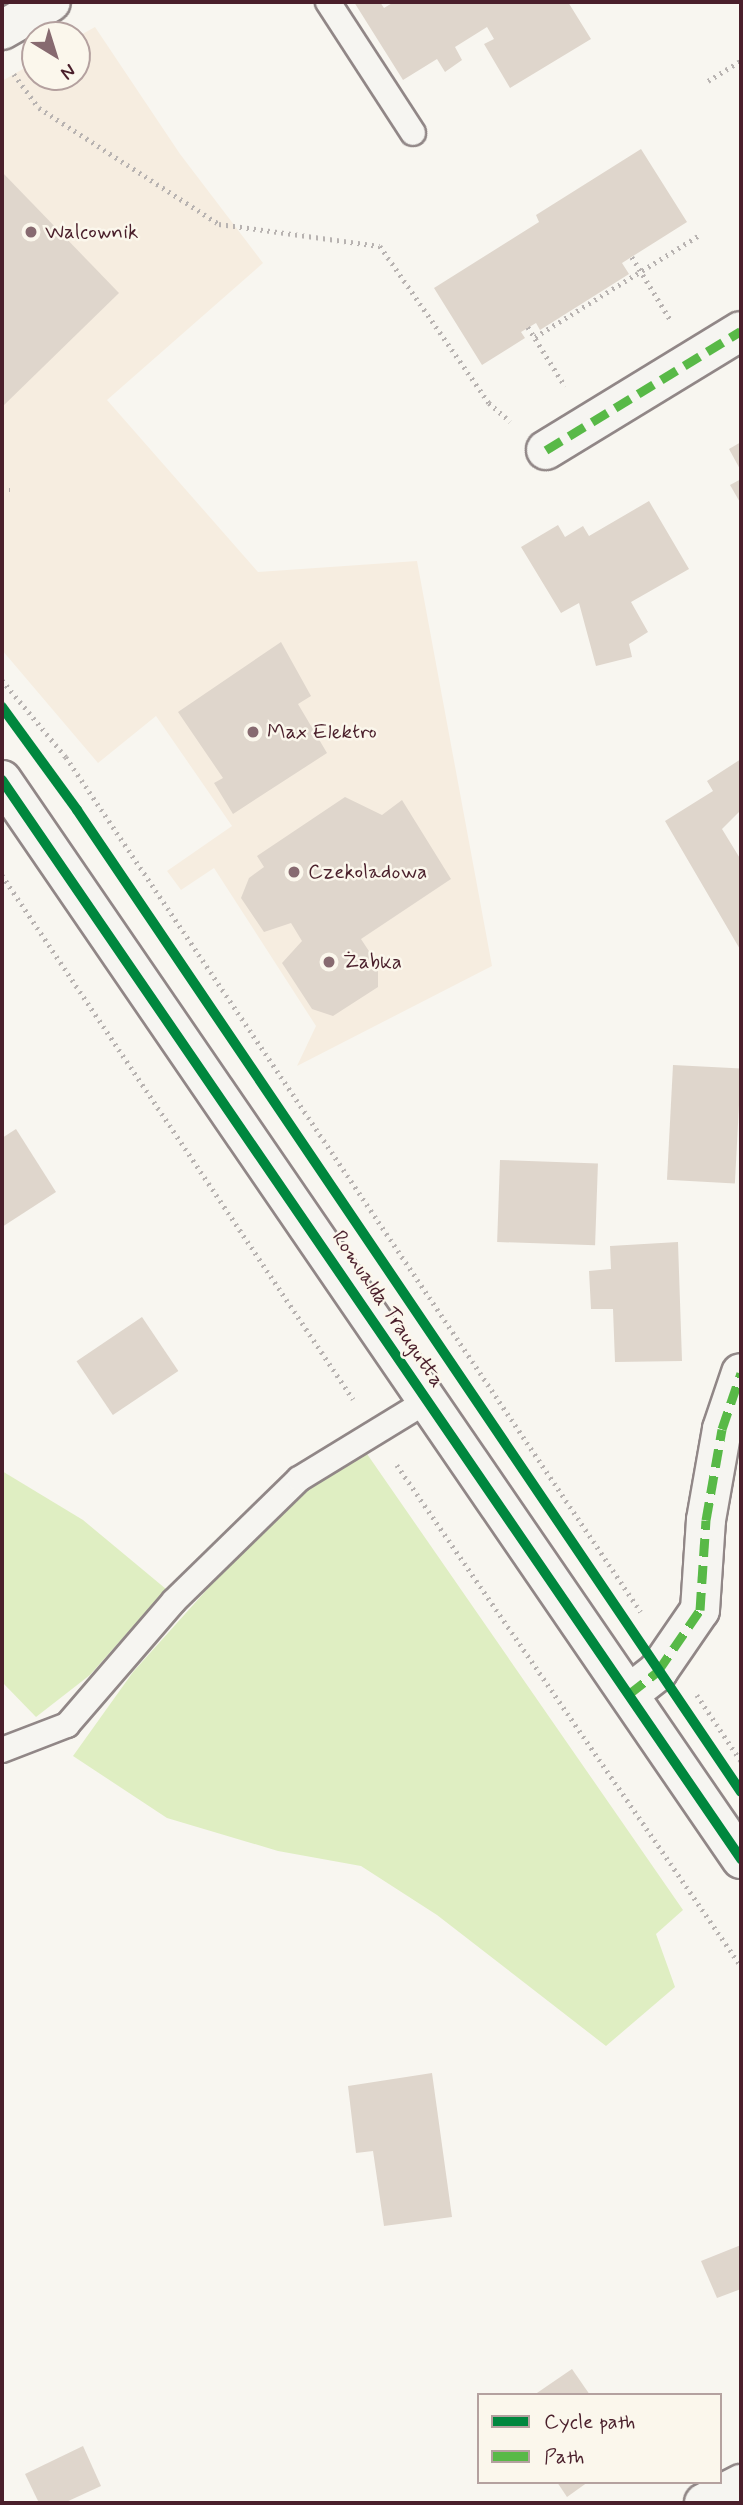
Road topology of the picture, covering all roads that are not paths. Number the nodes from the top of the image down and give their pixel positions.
1 (51, 2) edge
2 (328, 2) edge
3 (2, 30) edge
4 (413, 133) dead end
5 (741, 331) edge
6 (546, 450) road end
7 (2, 780) edge
8 (741, 1373) edge
9 (427, 1401) junction
10 (629, 1694) junction
11 (2, 1750) edge
12 (741, 1859) edge
13 (741, 2484) edge
14 (704, 2503) edge

1 - 3 street
2 - 4 lane
5 - 6 street
7 - 9 street, Romualda Traugutta
8 - 10 street
9 - 10 street, Romualda Traugutta
9 - 11 lane
10 - 12 street, Romualda Traugutta
13 - 14 street

